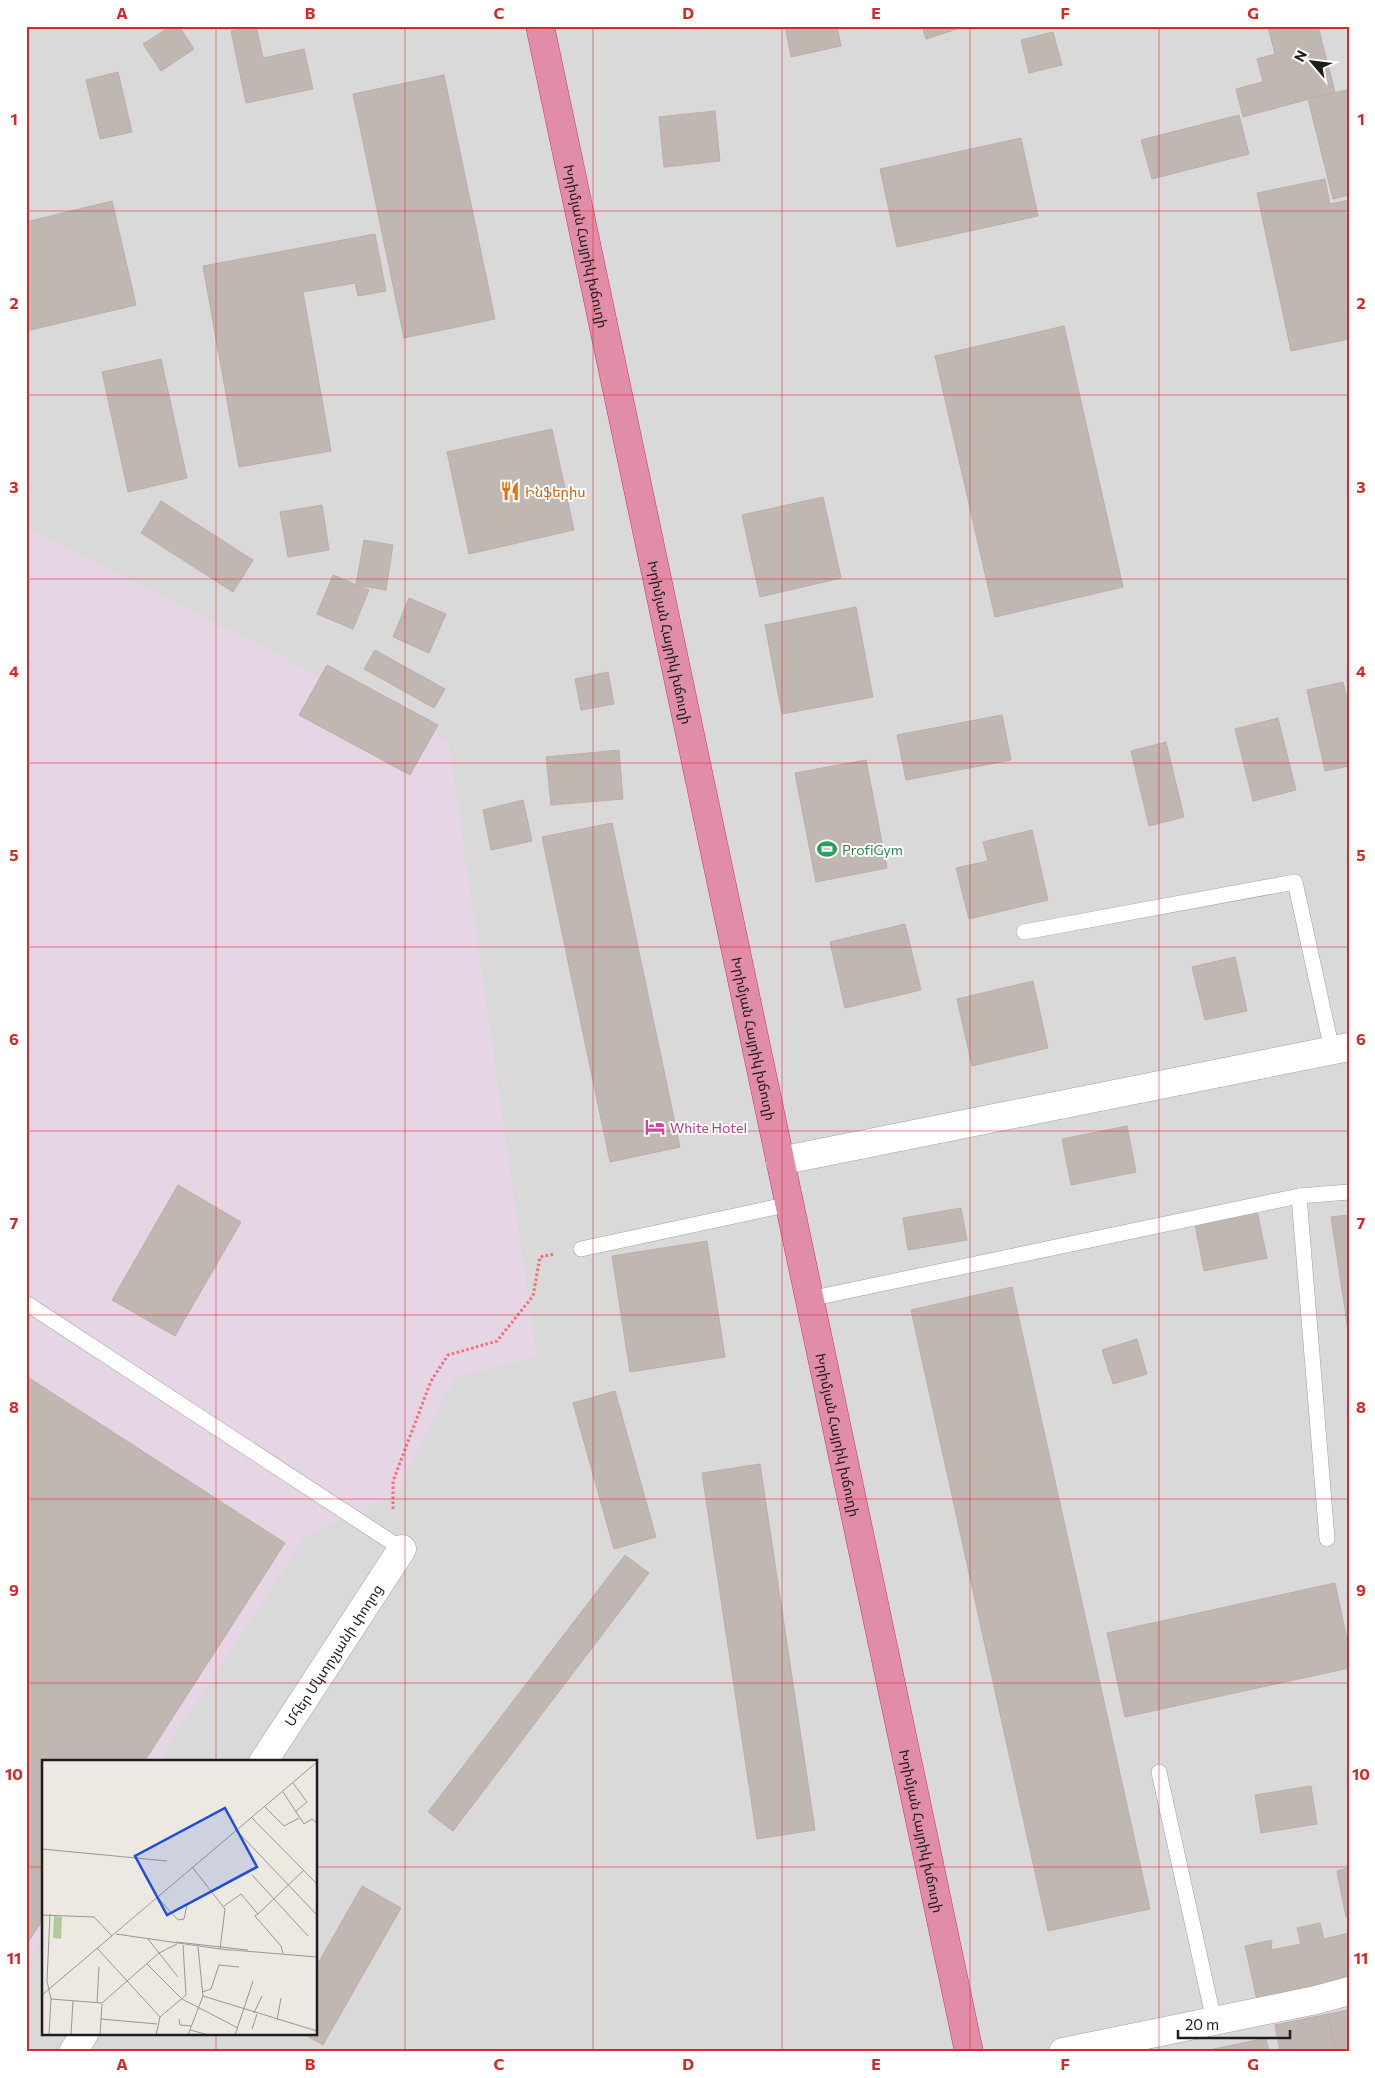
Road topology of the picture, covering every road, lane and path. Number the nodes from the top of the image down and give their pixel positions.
1 (540, 26) edge
2 (1024, 932) dead end
3 (1340, 1049) edge
4 (780, 1161) junction
5 (1349, 1192) edge
6 (1299, 1196) junction
7 (790, 1204) junction
8 (581, 1248) joint
9 (810, 1299) junction
10 (26, 1303) edge
11 (1327, 1538) dead end
12 (397, 1546) junction
13 (264, 1760) edge
14 (1159, 1772) dead end
15 (1349, 1990) edge
16 (1214, 2021) junction
17 (83, 2036) edge
18 (73, 2052) edge
19 (969, 2052) edge
20 (1063, 2052) edge

1 - 4 highway, Խրիմյան Հայրիկ խճուղի
2 - 3 lane
3 - 4 street
4 - 7 highway, Խրիմյան Հայրիկ խճուղի
5 - 6 lane
6 - 9 lane
6 - 11 lane
7 - 8 lane
7 - 9 highway, Խրիմյան Հայրիկ խճուղի
8 - 12 path
9 - 19 highway, Խրիմյան Հայրիկ խճուղի
10 - 12 lane
12 - 13 street, Մհեր Մկտրչյանի փողոց
14 - 16 lane
15 - 16 street
16 - 20 street
17 - 18 street

